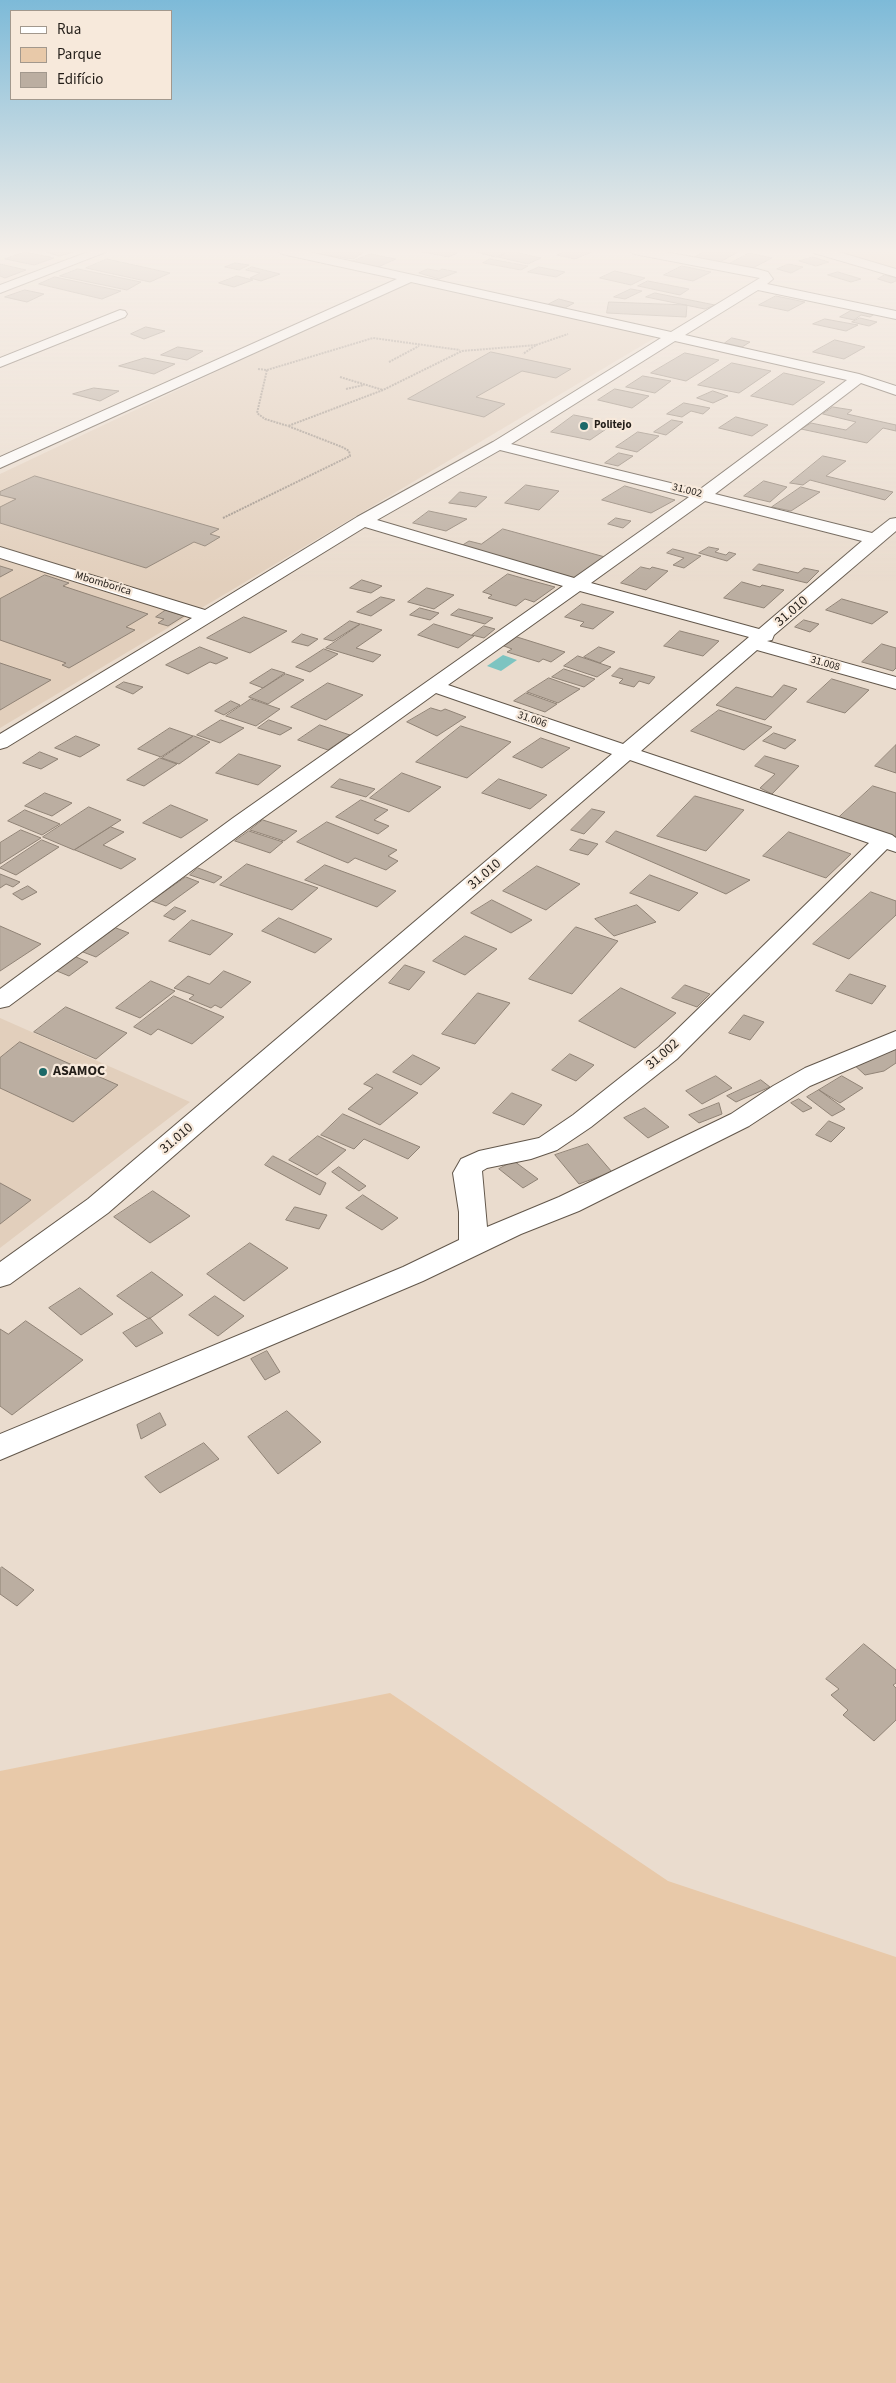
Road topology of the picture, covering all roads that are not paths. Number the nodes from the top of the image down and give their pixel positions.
1 (224, 361) edge
2 (633, 361) edge
3 (785, 361) edge
4 (859, 378) junction
5 (896, 391) edge
6 (498, 445) junction
7 (0, 463) edge
8 (703, 495) junction
9 (363, 521) junction
10 (896, 523) edge
11 (877, 544) junction
12 (0, 552) edge
13 (578, 585) junction
14 (206, 616) junction
15 (760, 640) junction
16 (896, 683) edge
17 (436, 687) junction
18 (0, 743) edge
19 (628, 752) junction
20 (890, 842) edge
21 (0, 1001) edge
22 (894, 1040) edge
23 (473, 1245) junction
24 (0, 1277) edge
25 (0, 1448) edge

1 - 7 street
2 - 6 street
3 - 4 street
4 - 5 street
4 - 8 street
6 - 8 street, 31.002
6 - 9 street
8 - 11 street, 31.002
8 - 13 street
9 - 13 street, 31.008
9 - 14 street
10 - 11 street, 31.010
11 - 15 street, 31.010
12 - 14 street, Mbomborica
13 - 15 street, 31.008
13 - 17 street
14 - 18 street
15 - 16 street, 31.008
15 - 19 street, 31.010
17 - 19 street, 31.006
17 - 21 street
19 - 20 street, 31.006
19 - 24 street, 31.010
20 - 23 street, 31.002
22 - 23 street
23 - 25 street

